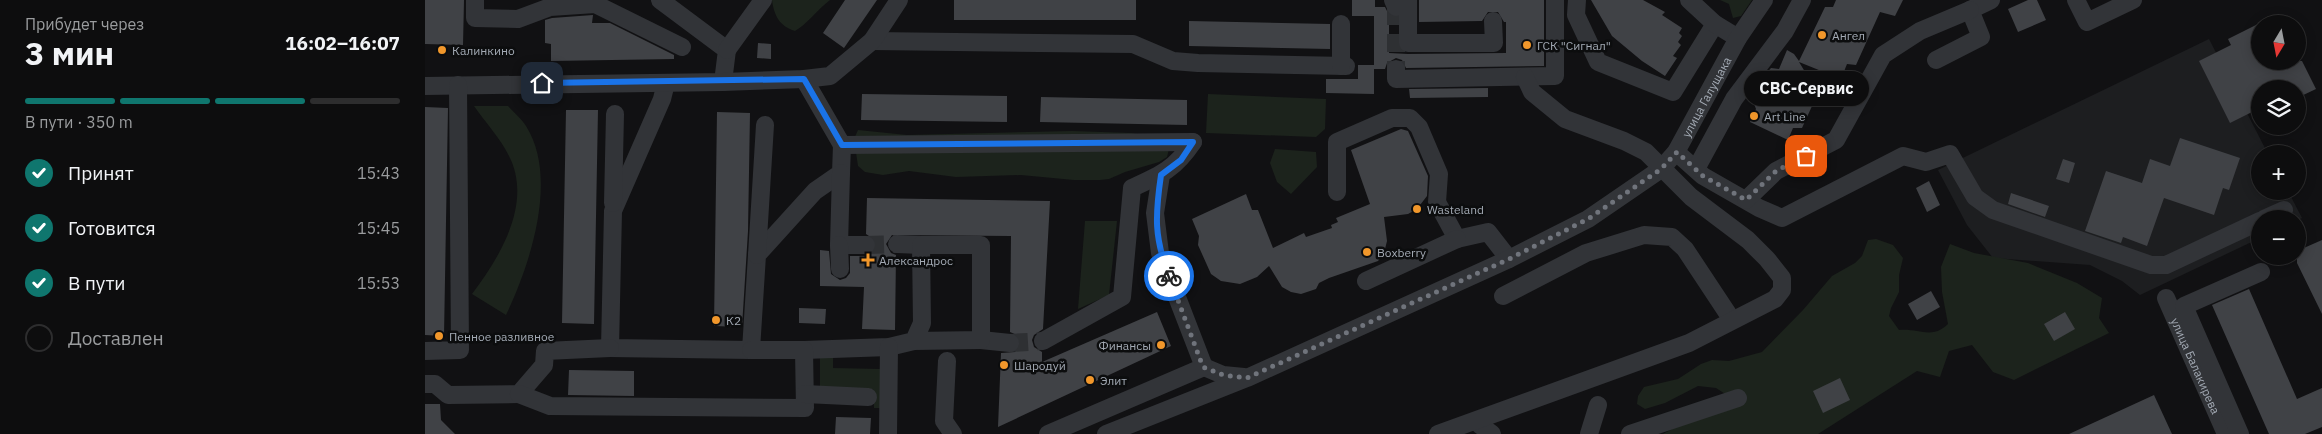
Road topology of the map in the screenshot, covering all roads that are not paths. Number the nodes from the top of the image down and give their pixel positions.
1 (475, 0) edge
2 (660, 0) edge
3 (763, 0) edge
4 (899, 0) edge
5 (1555, 0) edge
6 (1577, 0) edge
7 (1689, 0) edge
8 (1764, 0) edge
9 (1802, 0) edge
10 (1991, 0) edge
11 (2076, 0) edge
12 (2133, 0) edge
13 (1399, 2) edge
14 (1970, 10) junction
15 (1493, 22) dead end
16 (1341, 24) dead end
17 (1715, 24) junction
18 (1738, 38) junction
19 (872, 41) junction
20 (682, 47) dead end
21 (727, 50) junction
22 (1936, 60) dead end
23 (1396, 69) dead end
24 (1525, 77) junction
25 (804, 79) junction
26 (723, 82) junction
27 (666, 83) junction
28 (425, 86) edge
29 (458, 86) junction
30 (615, 114) dead end
31 (765, 124) dead end
32 (842, 145) junction
33 (1677, 152) junction
34 (1661, 169) junction
35 (1696, 169) junction
36 (841, 173) junction
37 (1161, 175) junction
38 (1337, 192) dead end
39 (1746, 200) junction
40 (613, 211) junction
41 (2251, 225) edge
42 (1457, 239) junction
43 (897, 244) tunnel mouth
44 (839, 245) junction
45 (866, 245) tunnel mouth
46 (921, 245) junction
47 (757, 255) junction
48 (1509, 259) junction
49 (840, 269) dead end
50 (2261, 272) dead end
51 (1366, 281) dead end
52 (1503, 296) dead end
53 (2166, 298) dead end
54 (1732, 320) junction
55 (981, 340) junction
56 (914, 341) junction
57 (1043, 341) tunnel mouth
58 (1010, 343) tunnel mouth
59 (889, 347) junction
60 (610, 348) junction
61 (751, 350) junction
62 (804, 350) junction
63 (425, 351) edge
64 (947, 362) dead end
65 (1203, 367) junction
66 (1247, 378) junction
67 (425, 384) edge
68 (519, 394) junction
69 (805, 394) junction
70 (868, 396) dead end
71 (1738, 398) dead end
72 (1598, 405) dead end
73 (887, 434) edge
74 (953, 434) edge
75 (1049, 434) edge
76 (1106, 434) edge
77 (1439, 434) edge
78 (1589, 434) edge
79 (1630, 434) edge
80 (2226, 434) edge
81 (2240, 434) edge

1 - 20 street
2 - 21 street
3 - 21 street
4 - 19 street
5 - 24 street
6 - 17 street
7 - 17 street
8 - 18 street, улица Галущака
9 - 35 street
10 - 14 street
11 - 12 street
13 - 15 street
14 - 22 street
14 - 39 street
16 - 19 street
17 - 18 street
18 - 33 street, улица Галущака
19 - 25 street
21 - 26 street
23 - 24 street
24 - 34 street
25 - 26 street
25 - 32 street
26 - 27 street
27 - 29 street
27 - 40 street
28 - 29 street
29 - 63 street
30 - 40 street
31 - 47 street
32 - 36 street
32 - 37 street
33 - 34 street, улица Галущака
33 - 35 street
34 - 48 street, улица Галущака
34 - 54 street
35 - 39 street
36 - 44 street
36 - 47 street
37 - 57 street
37 - 65 street
38 - 42 street
39 - 41 street
40 - 60 street
42 - 48 street
42 - 51 street
43 - 46 street
44 - 45 street
44 - 49 street
46 - 55 street
46 - 56 street
47 - 61 street
48 - 66 street, улица Галущака
50 - 81 street
52 - 54 street
53 - 80 street, улица Балакирева
54 - 77 street
55 - 56 street
55 - 58 street
56 - 59 street
59 - 62 street
59 - 73 street
60 - 61 street
60 - 68 street
61 - 62 street
62 - 69 street
64 - 74 street
65 - 66 street
65 - 75 street
66 - 76 street, улица Галущака
67 - 68 street
68 - 69 street
69 - 70 street
71 - 79 street
72 - 78 street

